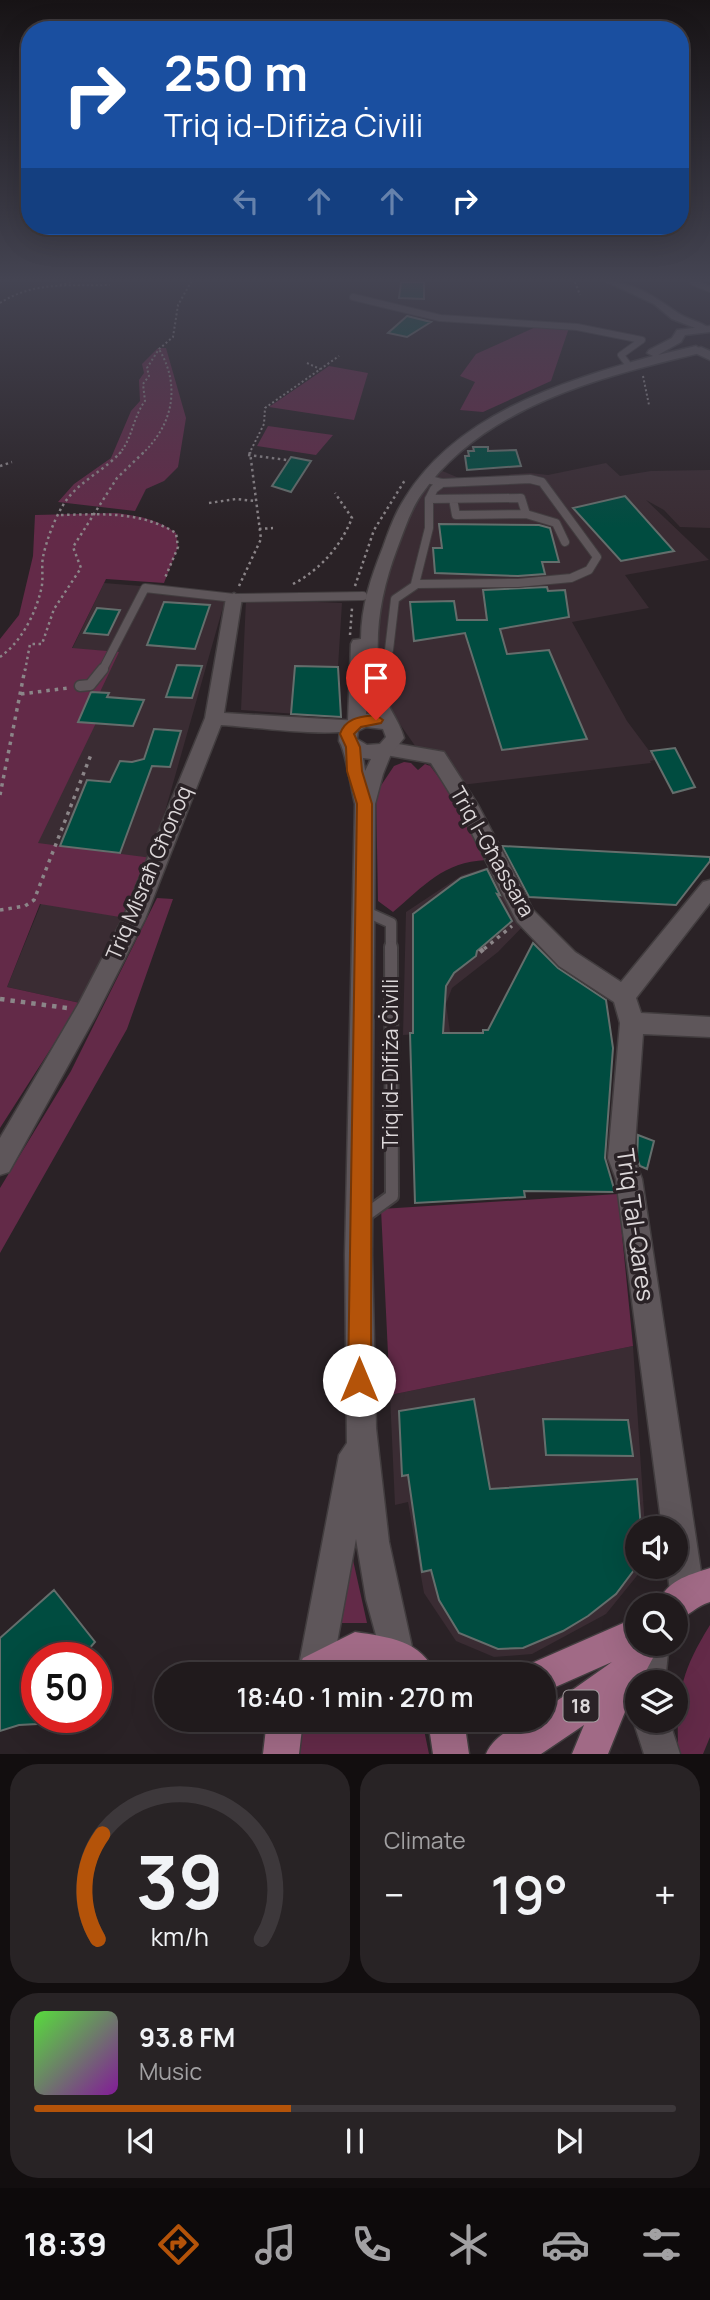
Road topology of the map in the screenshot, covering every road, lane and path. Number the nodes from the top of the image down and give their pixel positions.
1 (150, 364) edge
2 (167, 364) edge
3 (309, 364) edge
4 (328, 364) edge
5 (633, 364) junction
6 (320, 369) junction
7 (649, 405) dead end
8 (248, 455) junction
9 (287, 460) dead end
10 (12, 462) dead end
11 (0, 466) edge
12 (427, 479) junction
13 (442, 483) junction
14 (335, 493) dead end
15 (429, 499) junction
16 (453, 499) junction
17 (255, 501) junction
18 (209, 503) dead end
19 (96, 514) junction
20 (526, 514) junction
21 (61, 515) junction
22 (259, 528) junction
23 (273, 528) dead end
24 (565, 542) dead end
25 (415, 584) junction
26 (160, 590) junction
27 (368, 596) junction
28 (234, 597) junction
29 (266, 599) junction
30 (395, 600) junction
31 (389, 633) junction
32 (369, 635) junction
33 (389, 650) dead end
34 (0, 657) edge
35 (80, 686) joint
36 (21, 694) junction
37 (214, 718) junction
38 (353, 734) junction
39 (388, 740) junction
40 (92, 752) dead end
41 (1, 787) edge
42 (0, 795) edge
43 (365, 804) junction
44 (710, 888) edge
45 (0, 910) edge
46 (525, 916) junction
47 (699, 917) edge
48 (480, 952) dead end
49 (0, 999) edge
50 (86, 1010) junction
51 (628, 1010) junction
52 (710, 1027) edge
53 (0, 1163) edge
54 (359, 1433) junction
55 (690, 1594) edge
56 (625, 1639) edge
57 (316, 1662) edge
58 (332, 1662) edge
59 (398, 1662) edge
60 (407, 1662) edge
61 (556, 1670) edge
62 (625, 1686) edge
63 (625, 1696) edge
64 (284, 1732) edge
65 (448, 1732) edge
66 (655, 1733) edge
67 (281, 1754) edge
68 (452, 1754) edge
69 (504, 1754) edge
70 (590, 1754) edge
71 (662, 1754) edge

1 - 21 path
2 - 19 path
3 - 6 path
4 - 6 path
5 - 7 path
5 - 12 main road, Triq id-Difiża Ċivili
5 - 27 main road, Triq id-Difiża Ċivili
6 - 8 path
8 - 9 path
8 - 17 path
10 - 11 path
12 - 13 lane
12 - 27 main road, Triq id-Difiża Ċivili
13 - 15 lane
13 - 25 lane
14 - 29 path
15 - 16 lane
15 - 25 lane
16 - 20 lane
16 - 20 lane
17 - 18 path
17 - 22 path
19 - 21 path
19 - 26 path
19 - 36 path
20 - 24 lane
21 - 34 path
22 - 23 path
22 - 28 path
25 - 30 lane
26 - 28 lane
26 - 35 lane
27 - 29 lane
27 - 30 lane
27 - 32 main road, Triq id-Difiża Ċivili
27 - 38 main road, Triq id-Difiża Ċivili
28 - 29 lane
28 - 37 main road, Triq Misraħ Għonoq
30 - 31 lane
31 - 32 lane
31 - 33 lane
32 - 39 main road, Triq id-Difiża Ċivili
35 - 36 path
36 - 41 path
37 - 38 main road
37 - 50 main road, Triq Misraħ Għonoq
38 - 39 main road
38 - 39 main road
38 - 43 main road, Triq id-Difiża Ċivili
39 - 43 main road, Triq id-Difiża Ċivili
39 - 46 main road, Triq l-Għassara
40 - 45 path
41 - 42 path
43 - 54 main road, Triq id-Difiża Ċivili
44 - 47 main road
46 - 48 path
46 - 51 main road, Triq l-Għassara
47 - 51 main road
49 - 50 path
50 - 53 main road, Triq Misraħ Għonoq
51 - 52 main road
51 - 55 main road, Triq Tal-Qares
54 - 57 main road, Triq id-Difiża Ċivili
54 - 60 main road, Triq id-Difiża Ċivili
56 - 61 main road, 18
58 - 59 main road
62 - 69 main road, 18
63 - 70 main road
64 - 67 main road
65 - 68 main road
66 - 71 main road

